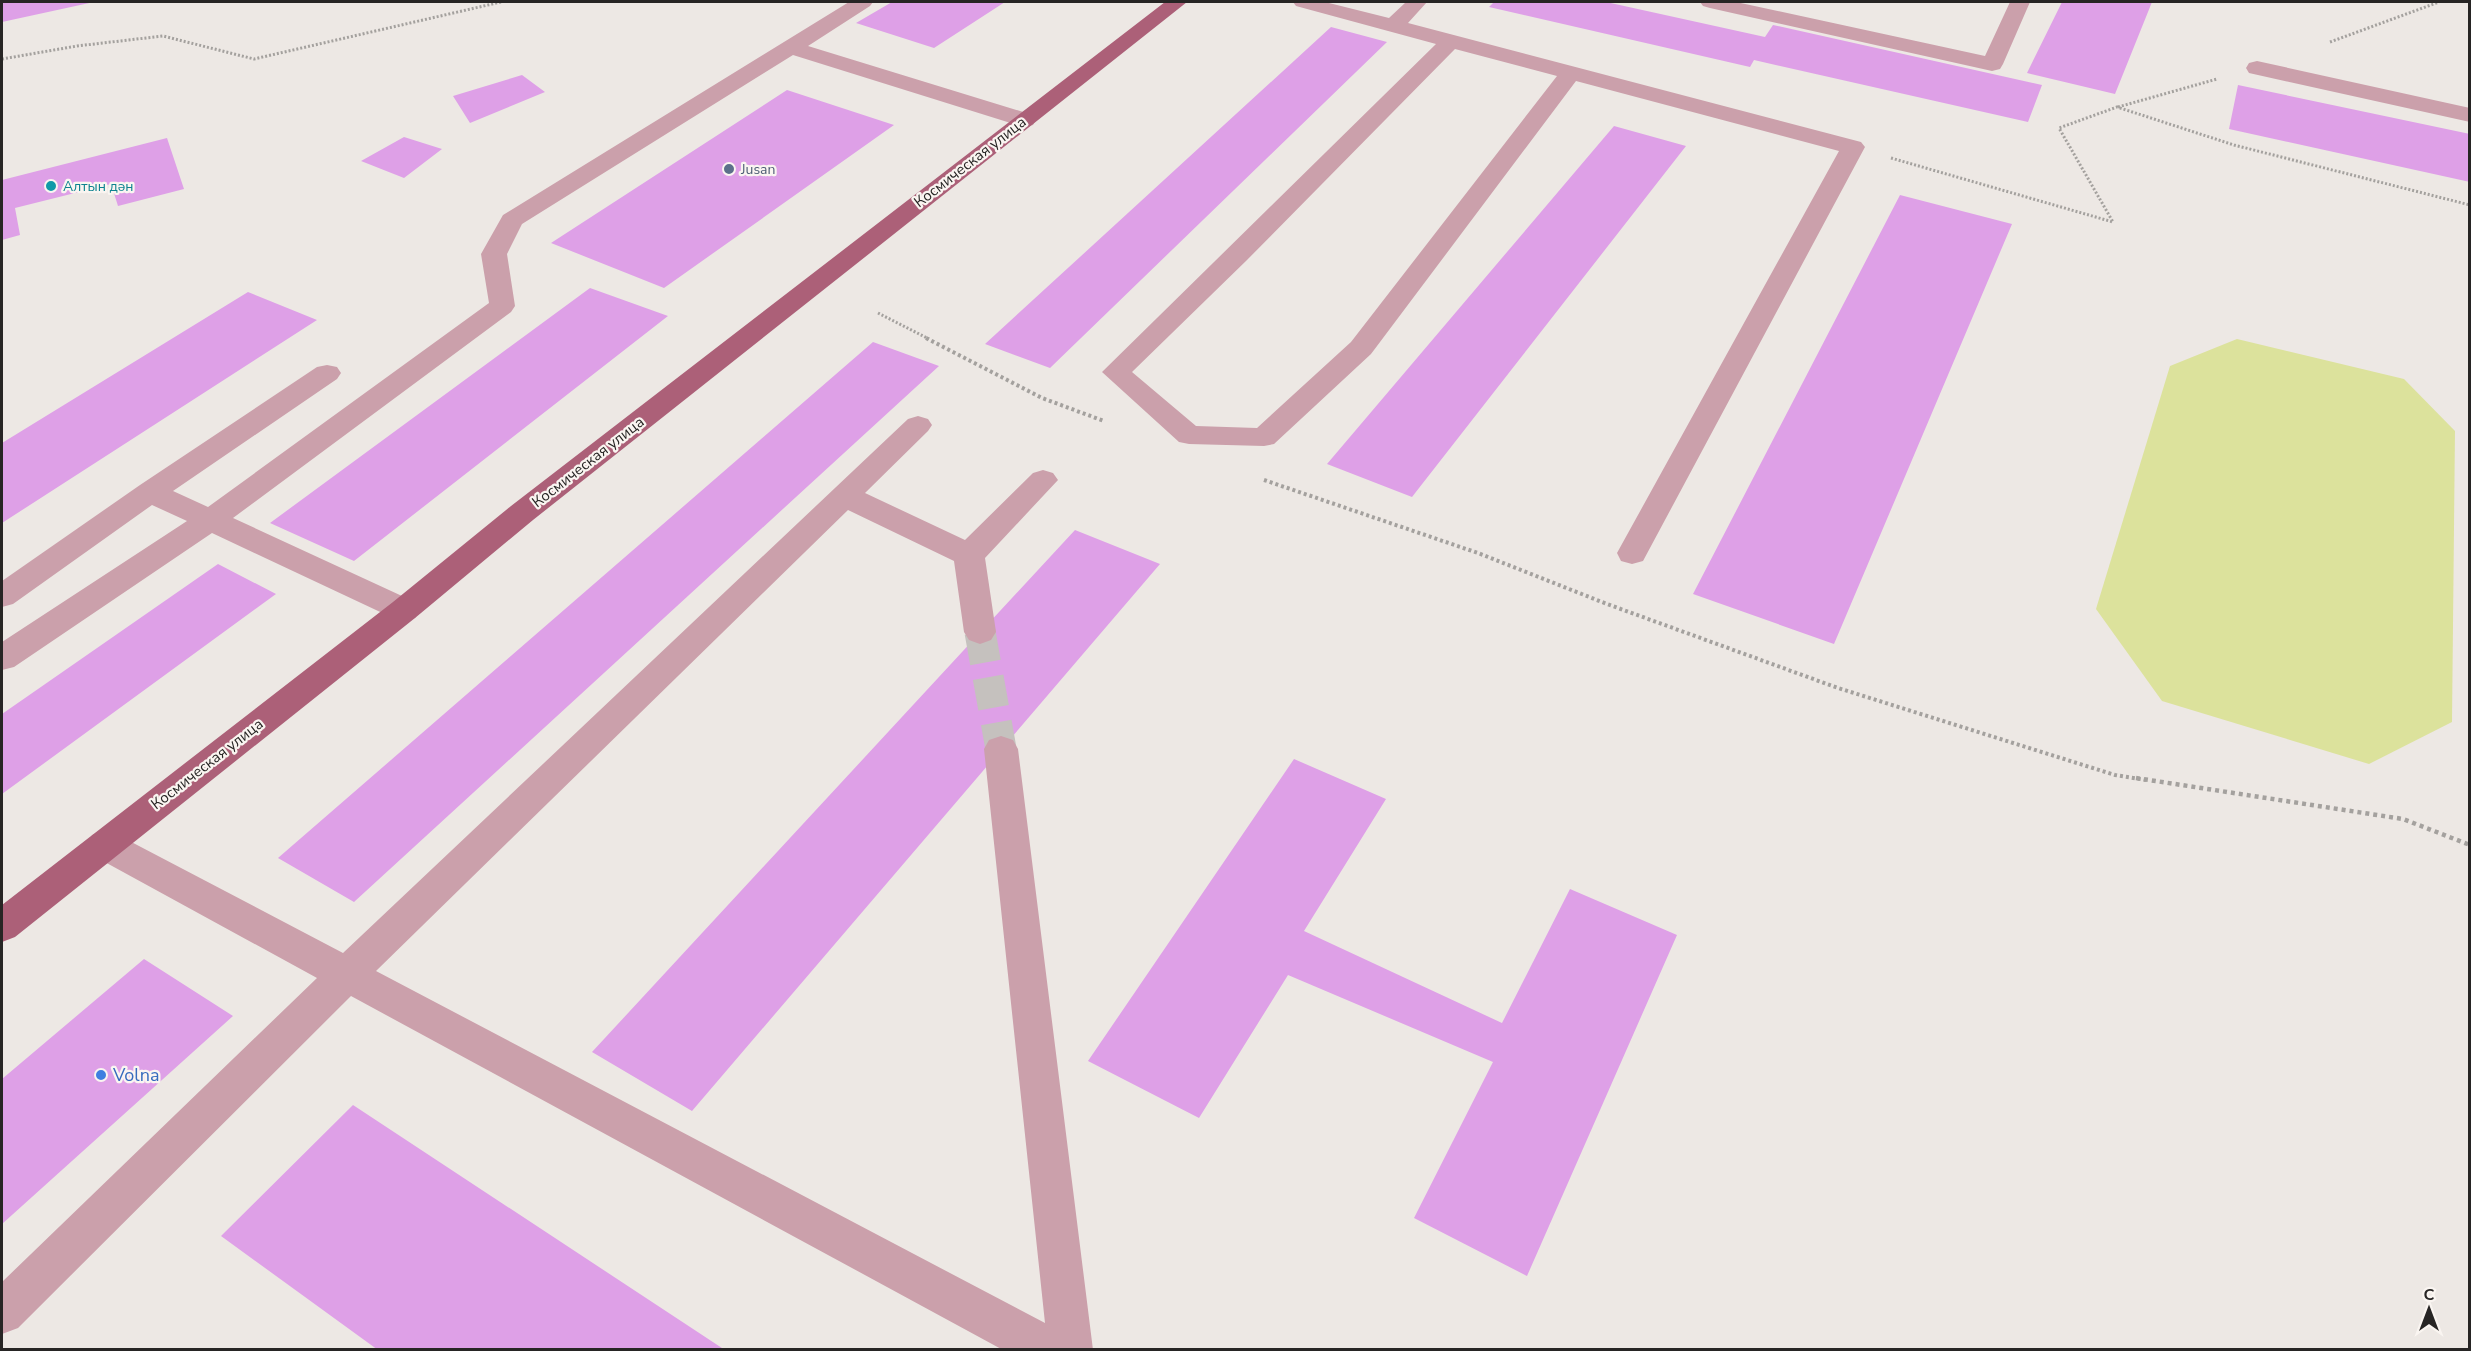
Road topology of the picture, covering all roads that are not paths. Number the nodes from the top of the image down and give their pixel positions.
1 (863, 2) edge
2 (1177, 2) edge
3 (1304, 2) edge
4 (1417, 2) edge
5 (1710, 2) edge
6 (2020, 2) edge
7 (1394, 26) junction
8 (1451, 41) junction
9 (790, 47) junction
10 (2257, 68) dead end
11 (1571, 73) junction
12 (2469, 115) edge
13 (1025, 120) junction
14 (327, 373) dead end
15 (918, 425) dead end
16 (1043, 480) dead end
17 (150, 492) junction
18 (845, 496) junction
19 (210, 520) junction
20 (1632, 553) dead end
21 (969, 555) junction
22 (2, 596) edge
23 (404, 610) junction
24 (980, 632) tunnel mouth
25 (2, 658) edge
26 (1001, 749) tunnel mouth
27 (105, 845) junction
28 (2, 926) edge
29 (346, 974) junction
30 (2, 1312) edge
31 (1049, 1350) edge
32 (1070, 1350) edge

1 - 9 lane
2 - 13 main road, Космическая улица
3 - 7 lane
4 - 7 lane
5 - 6 lane
7 - 8 lane
8 - 11 lane
8 - 11 lane
9 - 13 lane
9 - 19 lane
10 - 12 lane
11 - 20 lane
13 - 23 main road, Космическая улица
14 - 17 lane
15 - 18 lane
16 - 21 lane
17 - 19 lane
17 - 22 lane
18 - 21 lane
18 - 29 lane
19 - 23 lane
19 - 25 lane
21 - 24 lane
23 - 27 main road, Космическая улица
26 - 32 lane
27 - 28 main road, Космическая улица
27 - 29 lane
29 - 30 lane
29 - 31 lane

